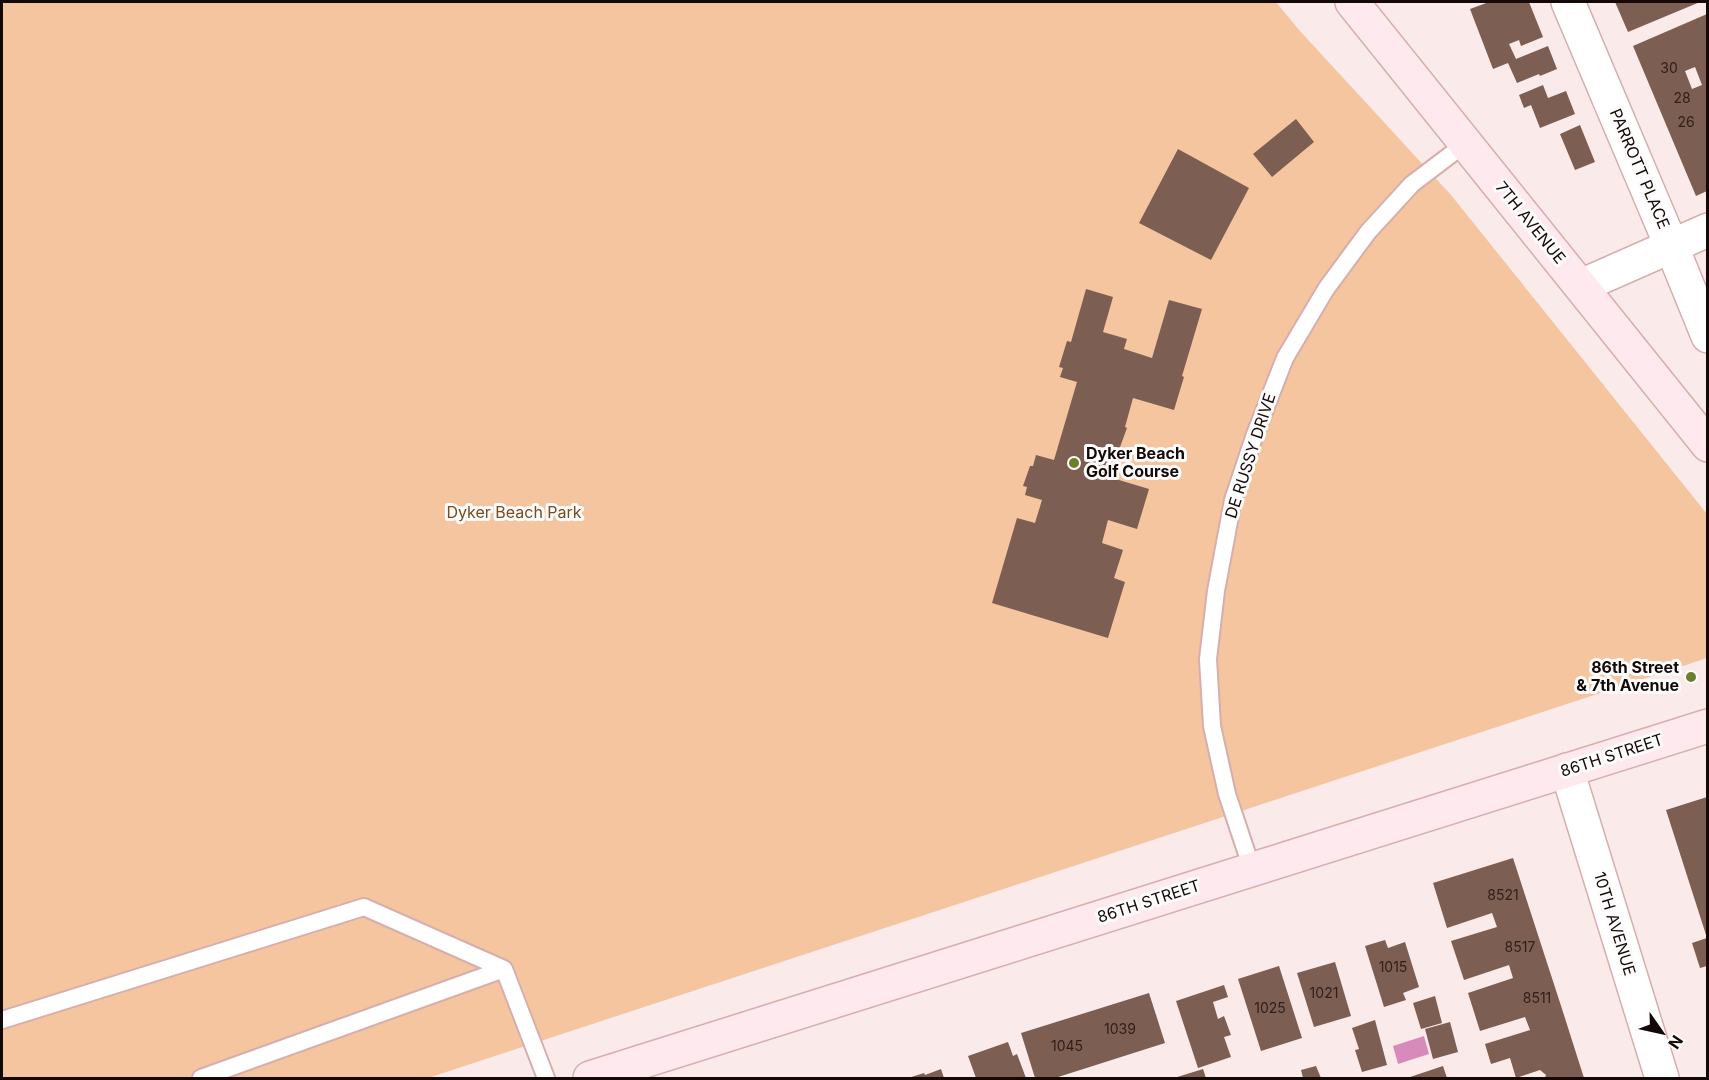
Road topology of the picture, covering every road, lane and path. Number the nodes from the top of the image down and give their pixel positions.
1 (1352, 2) edge
2 (1568, 2) edge
3 (1466, 143) junction
4 (1707, 230) edge
5 (1671, 245) junction
6 (1581, 286) junction
7 (1707, 336) edge
8 (1707, 445) edge
9 (1707, 726) edge
10 (1567, 770) junction
11 (1252, 869) junction
12 (504, 969) junction
13 (2, 1020) edge
14 (201, 1078) edge
15 (546, 1078) edge
16 (590, 1078) edge
17 (1662, 1078) edge

1 - 3 main road, 7TH AVENUE
2 - 5 street, PARROTT PLACE
3 - 6 main road, 7TH AVENUE
3 - 11 lane, DE RUSSY DRIVE
4 - 5 street
5 - 6 street
5 - 7 street, PARROTT PLACE
6 - 8 main road, 7TH AVENUE
9 - 10 main road, 86TH STREET
10 - 11 main road, 86TH STREET
10 - 17 street, 10TH AVENUE
11 - 16 main road, 86TH STREET
12 - 13 lane
12 - 14 lane
12 - 15 lane

